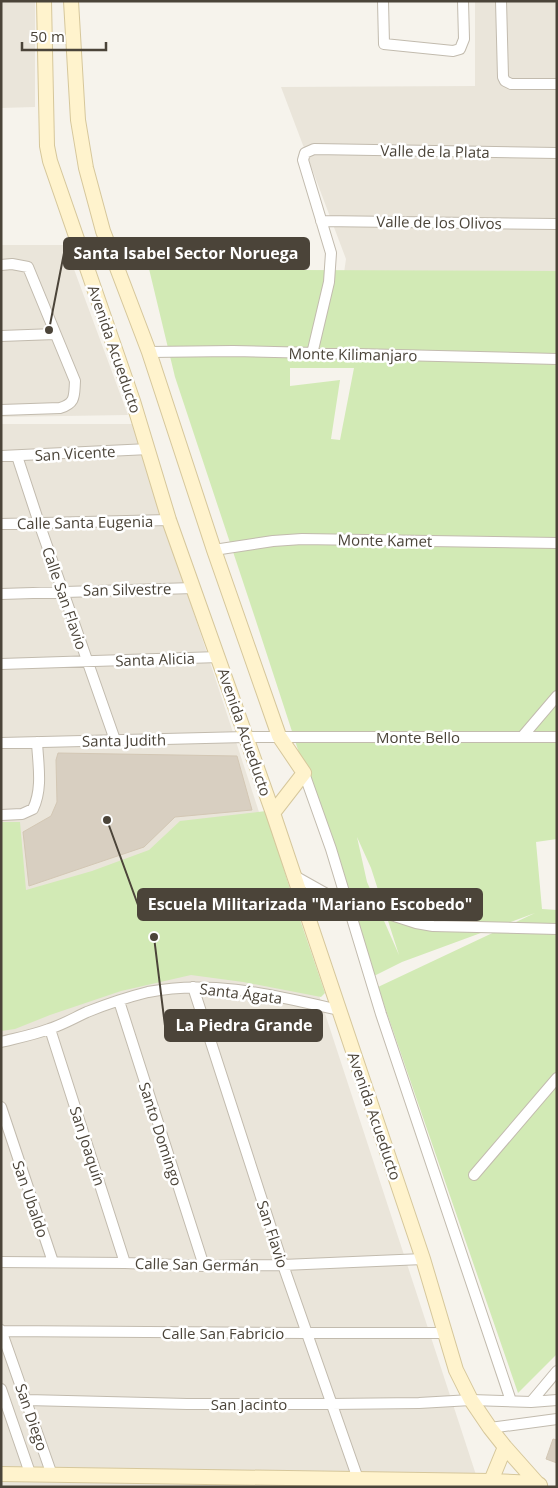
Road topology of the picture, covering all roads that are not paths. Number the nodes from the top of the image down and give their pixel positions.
1 (44, 1) edge
2 (71, 1) edge
3 (383, 1) edge
4 (463, 1) edge
5 (501, 1) edge
6 (557, 84) edge
7 (557, 153) edge
8 (321, 221) junction
9 (557, 224) edge
10 (6, 264) edge
11 (55, 334) junction
12 (1, 336) edge
13 (149, 352) junction
14 (312, 354) junction
15 (557, 359) edge
16 (1, 410) edge
17 (148, 449) junction
18 (1, 456) edge
19 (17, 456) junction
20 (170, 520) junction
21 (39, 523) junction
22 (1, 524) edge
23 (557, 543) edge
24 (214, 550) junction
25 (193, 588) junction
26 (62, 591) junction
27 (1, 594) edge
28 (219, 657) junction
29 (87, 662) junction
30 (1, 664) edge
31 (557, 696) edge
32 (279, 736) junction
33 (246, 737) junction
34 (522, 737) junction
35 (557, 737) edge
36 (115, 740) junction
37 (37, 742) junction
38 (1, 743) edge
39 (304, 773) junction
40 (273, 813) junction
41 (1, 815) edge
42 (293, 875) junction
43 (350, 908) junction
44 (557, 929) edge
45 (193, 987) junction
46 (119, 1001) junction
47 (339, 1010) junction
48 (50, 1029) junction
49 (1, 1042) edge
50 (557, 1078) edge
51 (1, 1107) edge
52 (474, 1175) dead end
53 (422, 1259) junction
54 (1, 1262) edge
55 (53, 1262) junction
56 (125, 1263) junction
57 (283, 1265) junction
58 (204, 1266) junction
59 (1, 1331) edge
60 (307, 1333) junction
61 (444, 1333) junction
62 (557, 1371) edge
63 (1, 1389) edge
64 (27, 1400) junction
65 (471, 1400) junction
66 (557, 1400) edge
67 (3, 1401) edge
68 (511, 1401) junction
69 (531, 1402) junction
70 (331, 1404) junction
71 (557, 1418) edge
72 (490, 1428) junction
73 (505, 1447) junction
74 (1, 1474) edge
75 (30, 1474) junction
76 (52, 1475) junction
77 (358, 1479) junction
78 (492, 1484) edge
79 (540, 1486) edge

1 - 17 street, Avenida Acueducto
2 - 13 street, Avenida Acueducto
3 - 4 street
5 - 6 street
7 - 8 street, Valle de la Plata
8 - 9 street, Valle de los Olivos
8 - 14 street
10 - 11 street
11 - 12 street
11 - 16 street
13 - 14 street, Monte Kilimanjaro
13 - 24 street, Avenida Acueducto
14 - 15 street, Monte Kilimanjaro
17 - 19 street, San Vicente
17 - 20 street, Avenida Acueducto
18 - 19 street, San Vicente
19 - 21 street, Calle San Flavio
20 - 21 street, Calle Santa Eugenia
20 - 25 street, Avenida Acueducto
21 - 22 street, Calle Santa Eugenia
21 - 26 street, Calle San Flavio
23 - 24 street, Monte Kamet
24 - 32 street, Avenida Acueducto
25 - 26 street, San Silvestre
25 - 28 street, Avenida Acueducto
26 - 27 street, San Silvestre
26 - 29 street, Calle San Flavio
28 - 29 street, Santa Alicia
28 - 33 street, Avenida Acueducto
29 - 30 street, Santa Alicia
29 - 36 street, Calle San Flavio
31 - 34 street
32 - 33 street, Monte Bello
32 - 34 street, Monte Bello
32 - 39 street, Avenida Acueducto
33 - 36 street, Santa Judith
33 - 40 street, Avenida Acueducto
34 - 35 street, Monte Bello
36 - 37 street, Santa Judith
37 - 38 street, Santa Judith
37 - 41 street
39 - 40 street
39 - 43 street, Avenida Acueducto
40 - 42 street, Avenida Acueducto
42 - 43 street
42 - 47 street, Avenida Acueducto
43 - 44 street
43 - 68 street, Avenida Acueducto
45 - 46 street, Santa Ágata
45 - 47 street, Santa Ágata
45 - 57 street, San Flavio
46 - 48 street, Santa Ágata
46 - 58 street, Santo Domingo
47 - 53 street, Avenida Acueducto
48 - 49 street, Santa Ágata
48 - 56 street, San Joaquín
50 - 52 street
51 - 55 street, San Ubaldo
53 - 57 street, Calle San Germán
53 - 61 street, Avenida Acueducto
54 - 55 street, Calle San Germán
55 - 56 street, Calle San Germán
56 - 58 street, Calle San Germán
57 - 58 street, Calle San Germán
57 - 60 street, San Flavio
59 - 60 street, Calle San Fabricio
59 - 64 street, San Diego
60 - 61 street, Calle San Fabricio
60 - 70 street, San Flavio
61 - 65 street, Avenida Acueducto
62 - 69 street
63 - 67 street, San Diego
64 - 70 street, San Jacinto
64 - 76 street, San Diego
65 - 68 street, San Jacinto
65 - 70 street, San Jacinto
65 - 72 street, Avenida Acueducto
66 - 69 street, San Jacinto
67 - 75 street, San Diego
68 - 69 street, San Jacinto
70 - 77 street, San Flavio
71 - 72 street
72 - 73 street, Avenida Acueducto
73 - 78 street
73 - 79 street, Avenida Acueducto
74 - 75 street
75 - 76 street
76 - 77 street
77 - 78 street
78 - 79 street

